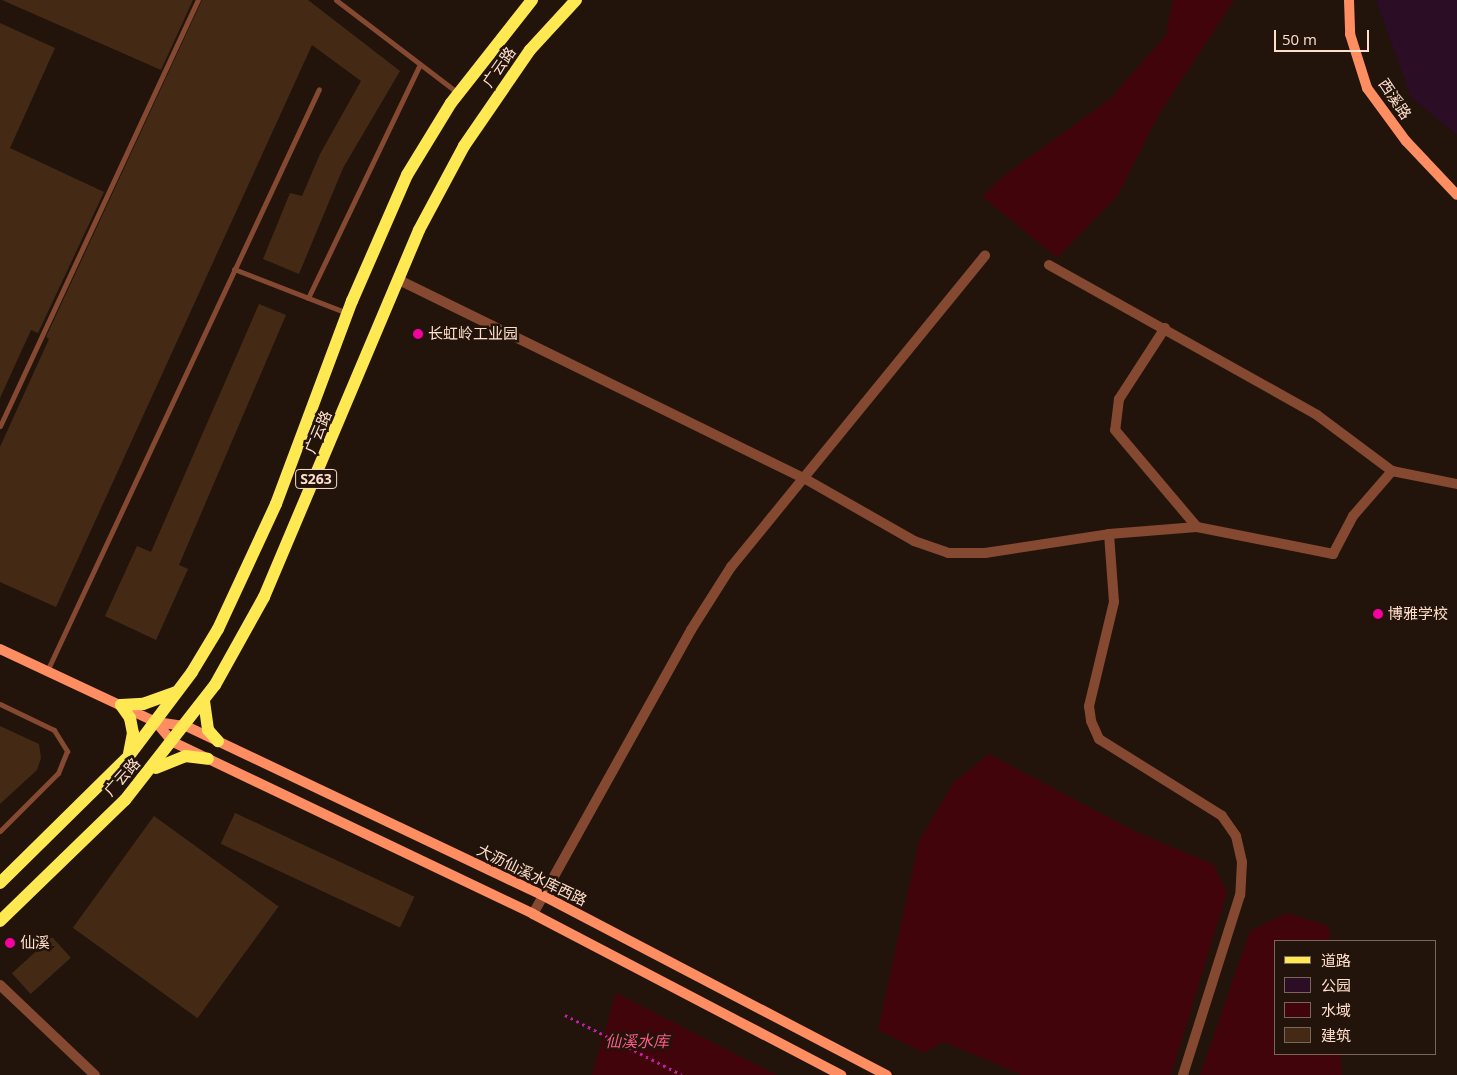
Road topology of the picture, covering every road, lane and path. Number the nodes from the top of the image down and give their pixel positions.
1 (198, 0) edge
2 (336, 0) edge
3 (532, 0) edge
4 (576, 0) edge
5 (1349, 0) edge
6 (420, 64) junction
7 (319, 89) dead end
8 (459, 93) junction
9 (1457, 194) edge
10 (985, 256) dead end
11 (1049, 265) dead end
12 (234, 268) junction
13 (399, 280) junction
14 (308, 298) junction
15 (348, 313) junction
16 (1165, 328) junction
17 (0, 426) edge
18 (1392, 471) junction
19 (802, 478) junction
20 (1457, 484) edge
21 (1197, 527) junction
22 (1109, 534) junction
23 (0, 649) edge
24 (47, 671) junction
25 (178, 690) junction
26 (204, 701) junction
27 (0, 704) edge
28 (121, 705) junction
29 (156, 722) junction
30 (186, 726) junction
31 (218, 741) junction
32 (173, 742) junction
33 (129, 756) junction
34 (208, 759) junction
35 (150, 772) junction
36 (0, 831) edge
37 (0, 883) edge
38 (542, 895) junction
39 (533, 914) junction
40 (0, 921) edge
41 (0, 985) edge
42 (565, 1015) dead end
43 (95, 1075) edge
44 (682, 1075) edge
45 (841, 1075) edge
46 (886, 1075) edge
47 (1183, 1075) edge

1 - 17 lane
2 - 6 lane
3 - 8 main road, 广云路 / S263
4 - 13 main road, 广云路 / S263
5 - 9 street, 西溪路
6 - 8 lane
6 - 14 lane
7 - 12 lane
8 - 15 main road, 广云路 / S263
10 - 19 street
11 - 16 street
12 - 14 lane
12 - 24 lane
13 - 19 street
13 - 26 main road, 广云路 / S263
14 - 15 lane
15 - 25 main road, 广云路 / S263
16 - 18 street
16 - 21 street
18 - 20 street
18 - 21 street
19 - 22 street
19 - 38 street
21 - 22 street
22 - 47 street
23 - 24 street
24 - 28 street
25 - 28 main road
25 - 29 main road, 广云路 / S263
26 - 30 main road, 广云路 / S263
26 - 31 main road
27 - 36 lane
28 - 29 street
28 - 33 main road
29 - 30 street, 大沥仙溪水库西路
29 - 32 street
29 - 33 main road, 广云路 / S263
30 - 31 street, 大沥仙溪水库西路
30 - 32 main road, 广云路 / S263
31 - 38 street, 大沥仙溪水库西路
32 - 34 street
32 - 35 main road, 广云路 / S263
33 - 37 main road, 广云路 / S263
34 - 35 main road
34 - 39 street
35 - 40 main road, 广云路 / S263
38 - 39 street
38 - 46 street, 大沥仙溪水库西路
39 - 45 street
41 - 43 street
42 - 44 path

